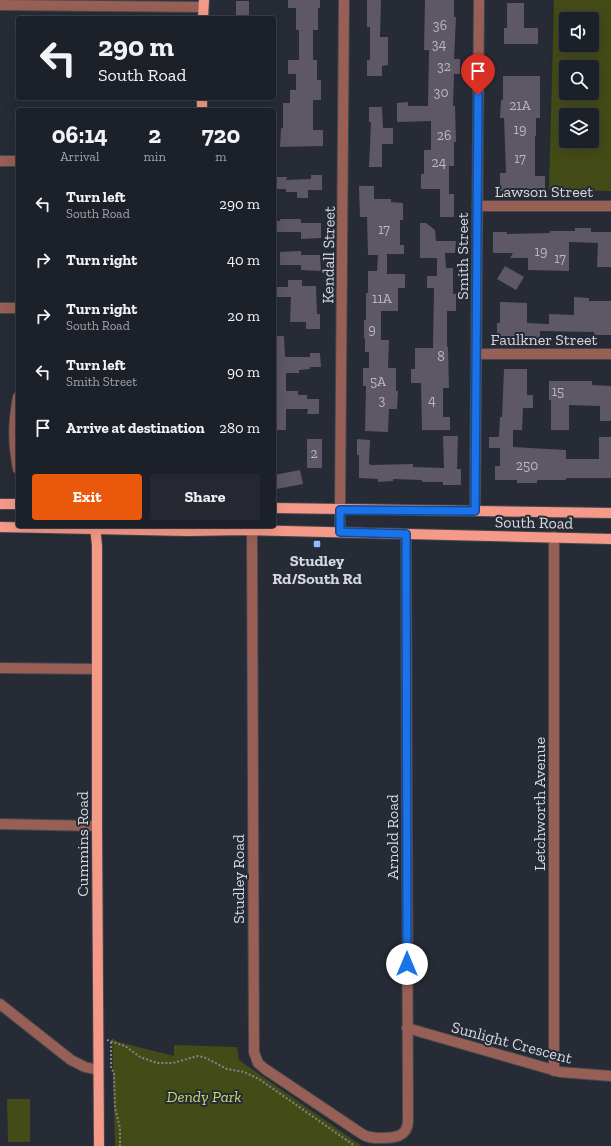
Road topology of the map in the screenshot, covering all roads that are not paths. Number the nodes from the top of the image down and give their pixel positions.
1 (344, 0) edge
2 (478, 0) edge
3 (203, 3) edge
4 (0, 5) edge
5 (203, 16) edge
6 (0, 161) edge
7 (16, 161) edge
8 (477, 206) junction
9 (611, 206) edge
10 (0, 308) edge
11 (16, 308) edge
12 (476, 354) junction
13 (611, 354) edge
14 (16, 410) edge
15 (16, 452) edge
16 (0, 504) edge
17 (16, 504) edge
18 (276, 508) edge
19 (340, 510) junction
20 (475, 511) junction
21 (611, 513) edge
22 (0, 527) edge
23 (16, 527) edge
24 (100, 528) edge
25 (191, 528) edge
26 (252, 530) junction
27 (340, 532) junction
28 (406, 534) junction
29 (554, 538) junction
30 (611, 538) edge
31 (0, 668) edge
32 (96, 669) junction
33 (0, 824) edge
34 (97, 826) junction
35 (0, 1004) edge
36 (408, 1028) junction
37 (98, 1070) junction
38 (554, 1071) junction
39 (611, 1076) edge
40 (399, 1136) joint
41 (99, 1146) edge

1 - 19 street, Kendall Street
2 - 8 street, Smith Street
3 - 4 street
3 - 5 main road
6 - 7 street
8 - 9 street, Lawson Street
8 - 12 street, Smith Street
10 - 11 street
12 - 13 street, Faulkner Street
12 - 20 street, Smith Street
14 - 15 street
16 - 17 main road
18 - 19 main road, South Road
19 - 20 main road, South Road
19 - 27 main road
20 - 21 main road, South Road
22 - 23 main road, South Road
24 - 25 main road, South Road
24 - 32 main road, Cummins Road
25 - 26 main road, South Road
26 - 27 main road, South Road
26 - 40 street, Studley Road
27 - 28 main road, South Road
28 - 29 main road, South Road
28 - 36 street, Arnold Road
29 - 30 main road, South Road
29 - 38 street, Letchworth Avenue
31 - 32 street
32 - 34 main road, Cummins Road
33 - 34 street
34 - 37 main road, Cummins Road
35 - 37 street
36 - 38 street, Sunlight Crescent
36 - 40 street, Arnold Road
37 - 41 main road, Cummins Road
38 - 39 street, Sunlight Crescent

